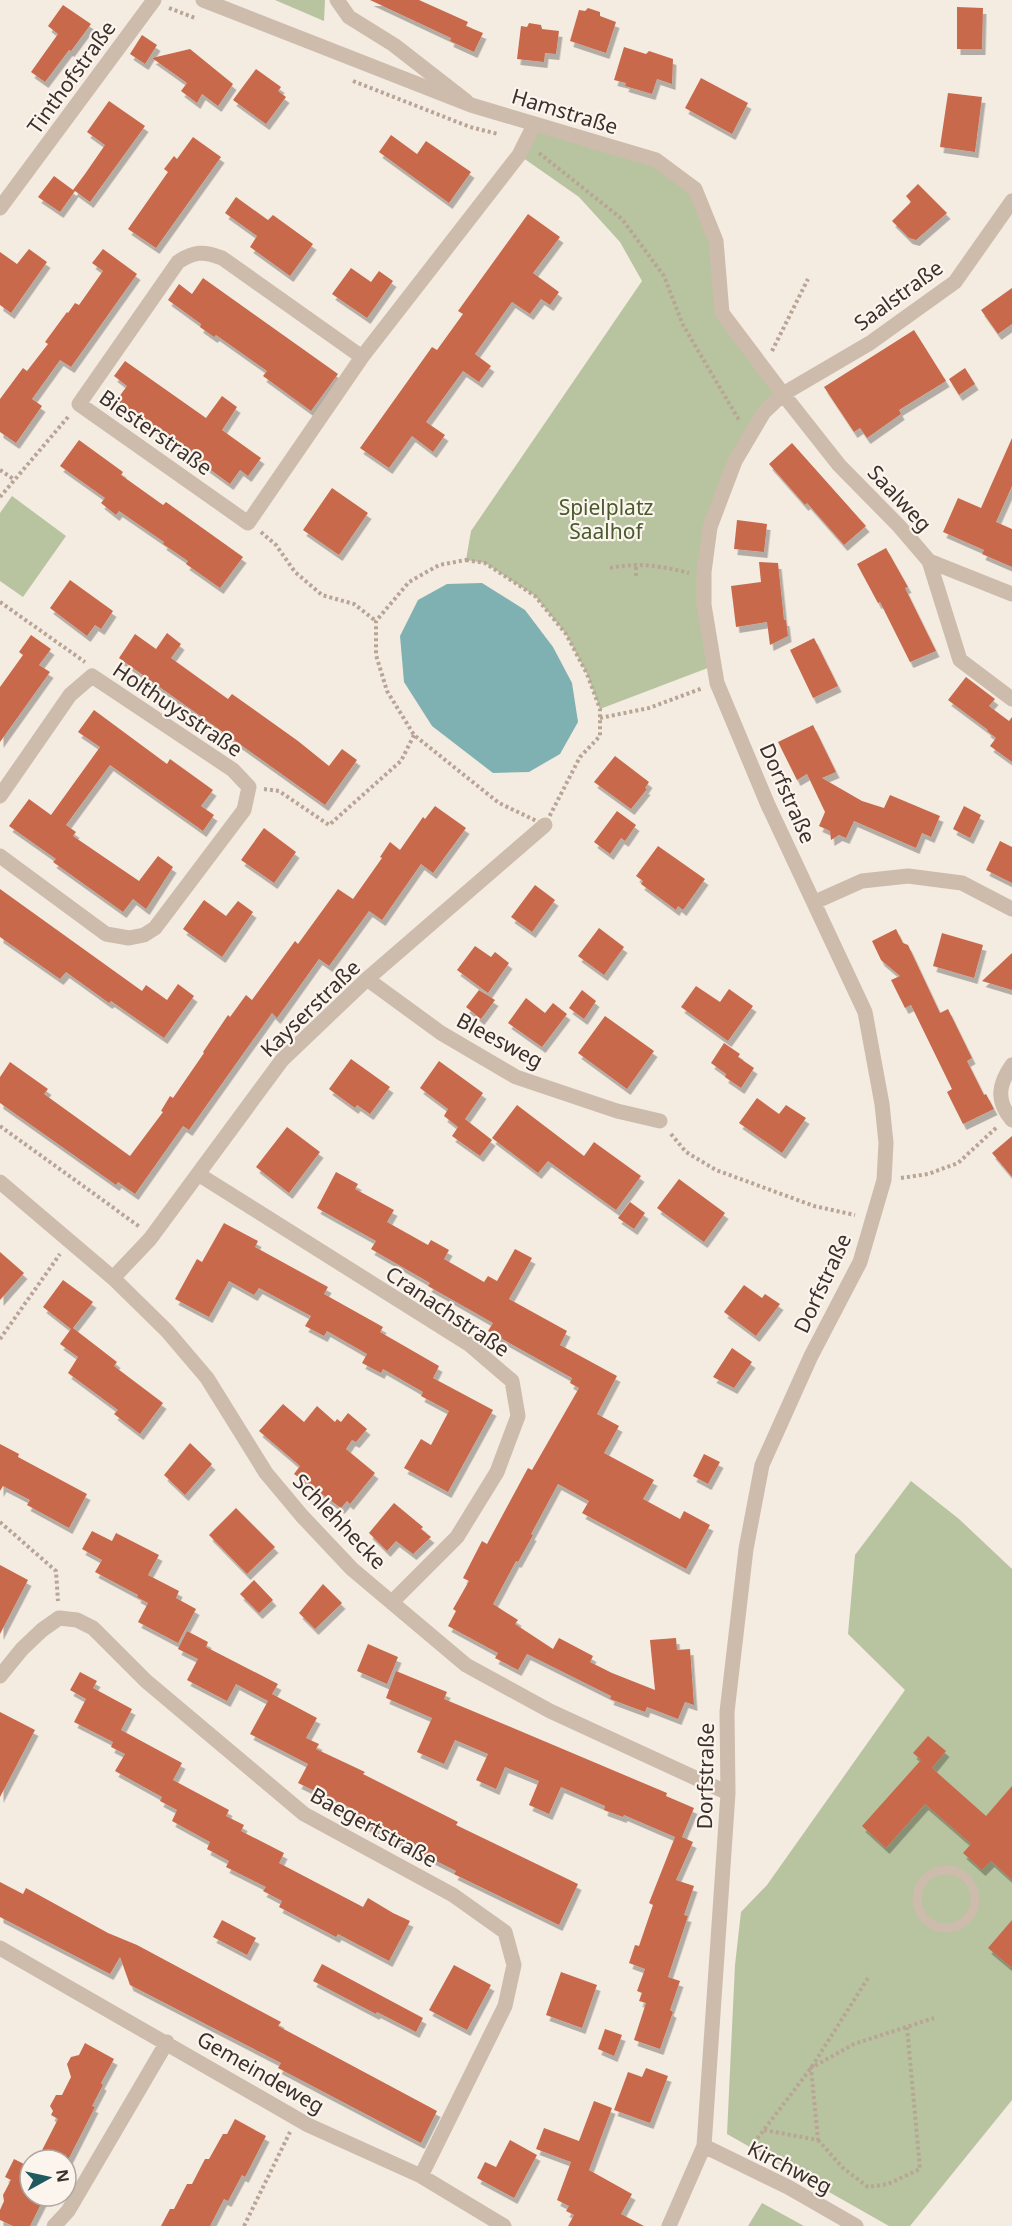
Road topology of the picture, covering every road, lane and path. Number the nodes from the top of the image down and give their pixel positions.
1 (154, 0) edge
2 (203, 0) edge
3 (337, 0) edge
4 (471, 105) junction
5 (534, 125) junction
6 (1012, 201) edge
7 (0, 208) edge
8 (808, 279) dead end
9 (362, 357) junction
10 (763, 368) junction
11 (783, 394) junction
12 (79, 404) junction
13 (0, 470) edge
14 (15, 480) junction
15 (0, 497) edge
16 (248, 523) junction
17 (929, 561) junction
18 (636, 565) junction
19 (610, 568) dead end
20 (704, 572) junction
21 (636, 576) dead end
22 (1012, 594) edge
23 (0, 602) edge
24 (376, 621) junction
25 (92, 676) junction
26 (717, 683) junction
27 (1012, 699) edge
28 (600, 718) junction
29 (414, 735) junction
30 (249, 787) junction
31 (0, 796) edge
32 (545, 825) junction
33 (0, 856) edge
34 (814, 902) junction
35 (1012, 909) edge
36 (367, 979) junction
37 (1012, 1065) edge
38 (1011, 1118) edge
39 (660, 1121) joint
40 (0, 1126) edge
41 (198, 1174) junction
42 (884, 1180) junction
43 (0, 1182) edge
44 (874, 1219) junction
45 (150, 1239) junction
46 (70, 1240) junction
47 (113, 1278) junction
48 (0, 1339) edge
49 (0, 1522) edge
50 (392, 1602) junction
51 (59, 1618) junction
52 (0, 1676) edge
53 (728, 1793) junction
54 (966, 1876) joint
55 (0, 1948) edge
56 (868, 1978) dead end
57 (934, 2019) dead end
58 (907, 2027) junction
59 (167, 2042) junction
60 (811, 2068) junction
61 (297, 2118) junction
62 (764, 2130) junction
63 (819, 2140) junction
64 (704, 2146) junction
65 (739, 2163) junction
66 (421, 2176) junction
67 (54, 2226) edge
68 (244, 2226) edge
69 (504, 2226) edge
70 (669, 2226) edge
71 (856, 2226) edge

1 - 7 street, Tinthofstraße
2 - 4 street, Hamstraße
3 - 4 street
4 - 5 street, Hamstraße
5 - 9 street
5 - 10 street, Hamstraße
6 - 11 street, Saalstraße
8 - 10 path
9 - 12 street, Biesterstraße
9 - 16 street
10 - 11 street, Hamstraße
11 - 17 street, Saalweg
11 - 20 street, Dorfstraße
12 - 14 path
12 - 16 street, Biesterstraße
13 - 14 path
14 - 15 path
16 - 24 path
17 - 22 street, Saalweg
17 - 27 street
18 - 19 path
18 - 20 path
18 - 21 path
20 - 26 street, Dorfstraße
23 - 25 path
24 - 28 path
24 - 29 path
25 - 30 street, Holthuysstraße
25 - 31 street, Holthuysstraße
26 - 28 path
26 - 34 street, Dorfstraße
28 - 32 path
29 - 30 path
29 - 32 path
30 - 33 street, Holthuysstraße
32 - 36 street, Kayserstraße
34 - 35 street
34 - 42 street, Dorfstraße
36 - 39 street, Bleesweg
36 - 41 street, Kayserstraße
37 - 38 street
38 - 42 path
39 - 44 path
40 - 45 path
41 - 45 street, Kayserstraße
41 - 50 street, Cranachstraße
42 - 44 street, Dorfstraße
43 - 46 street, Schlehhecke
44 - 53 street, Dorfstraße
45 - 47 street, Kayserstraße
46 - 47 street, Schlehhecke
46 - 48 path
47 - 50 street, Schlehhecke
49 - 51 path
50 - 53 street, Schlehhecke
51 - 52 street
51 - 66 street, Baegertstraße
53 - 64 street, Dorfstraße
54 - 54 lane
55 - 59 street, Gemeindeweg
56 - 60 path
57 - 58 path
58 - 60 path
58 - 63 path
59 - 61 street, Gemeindeweg
59 - 67 street
60 - 62 path
60 - 63 path
61 - 66 street, Gemeindeweg
61 - 68 path
62 - 63 path
62 - 65 path
64 - 65 street, Kirchweg
64 - 70 street, Dorfstraße
65 - 71 street, Kirchweg
66 - 69 street, Gemeindeweg

